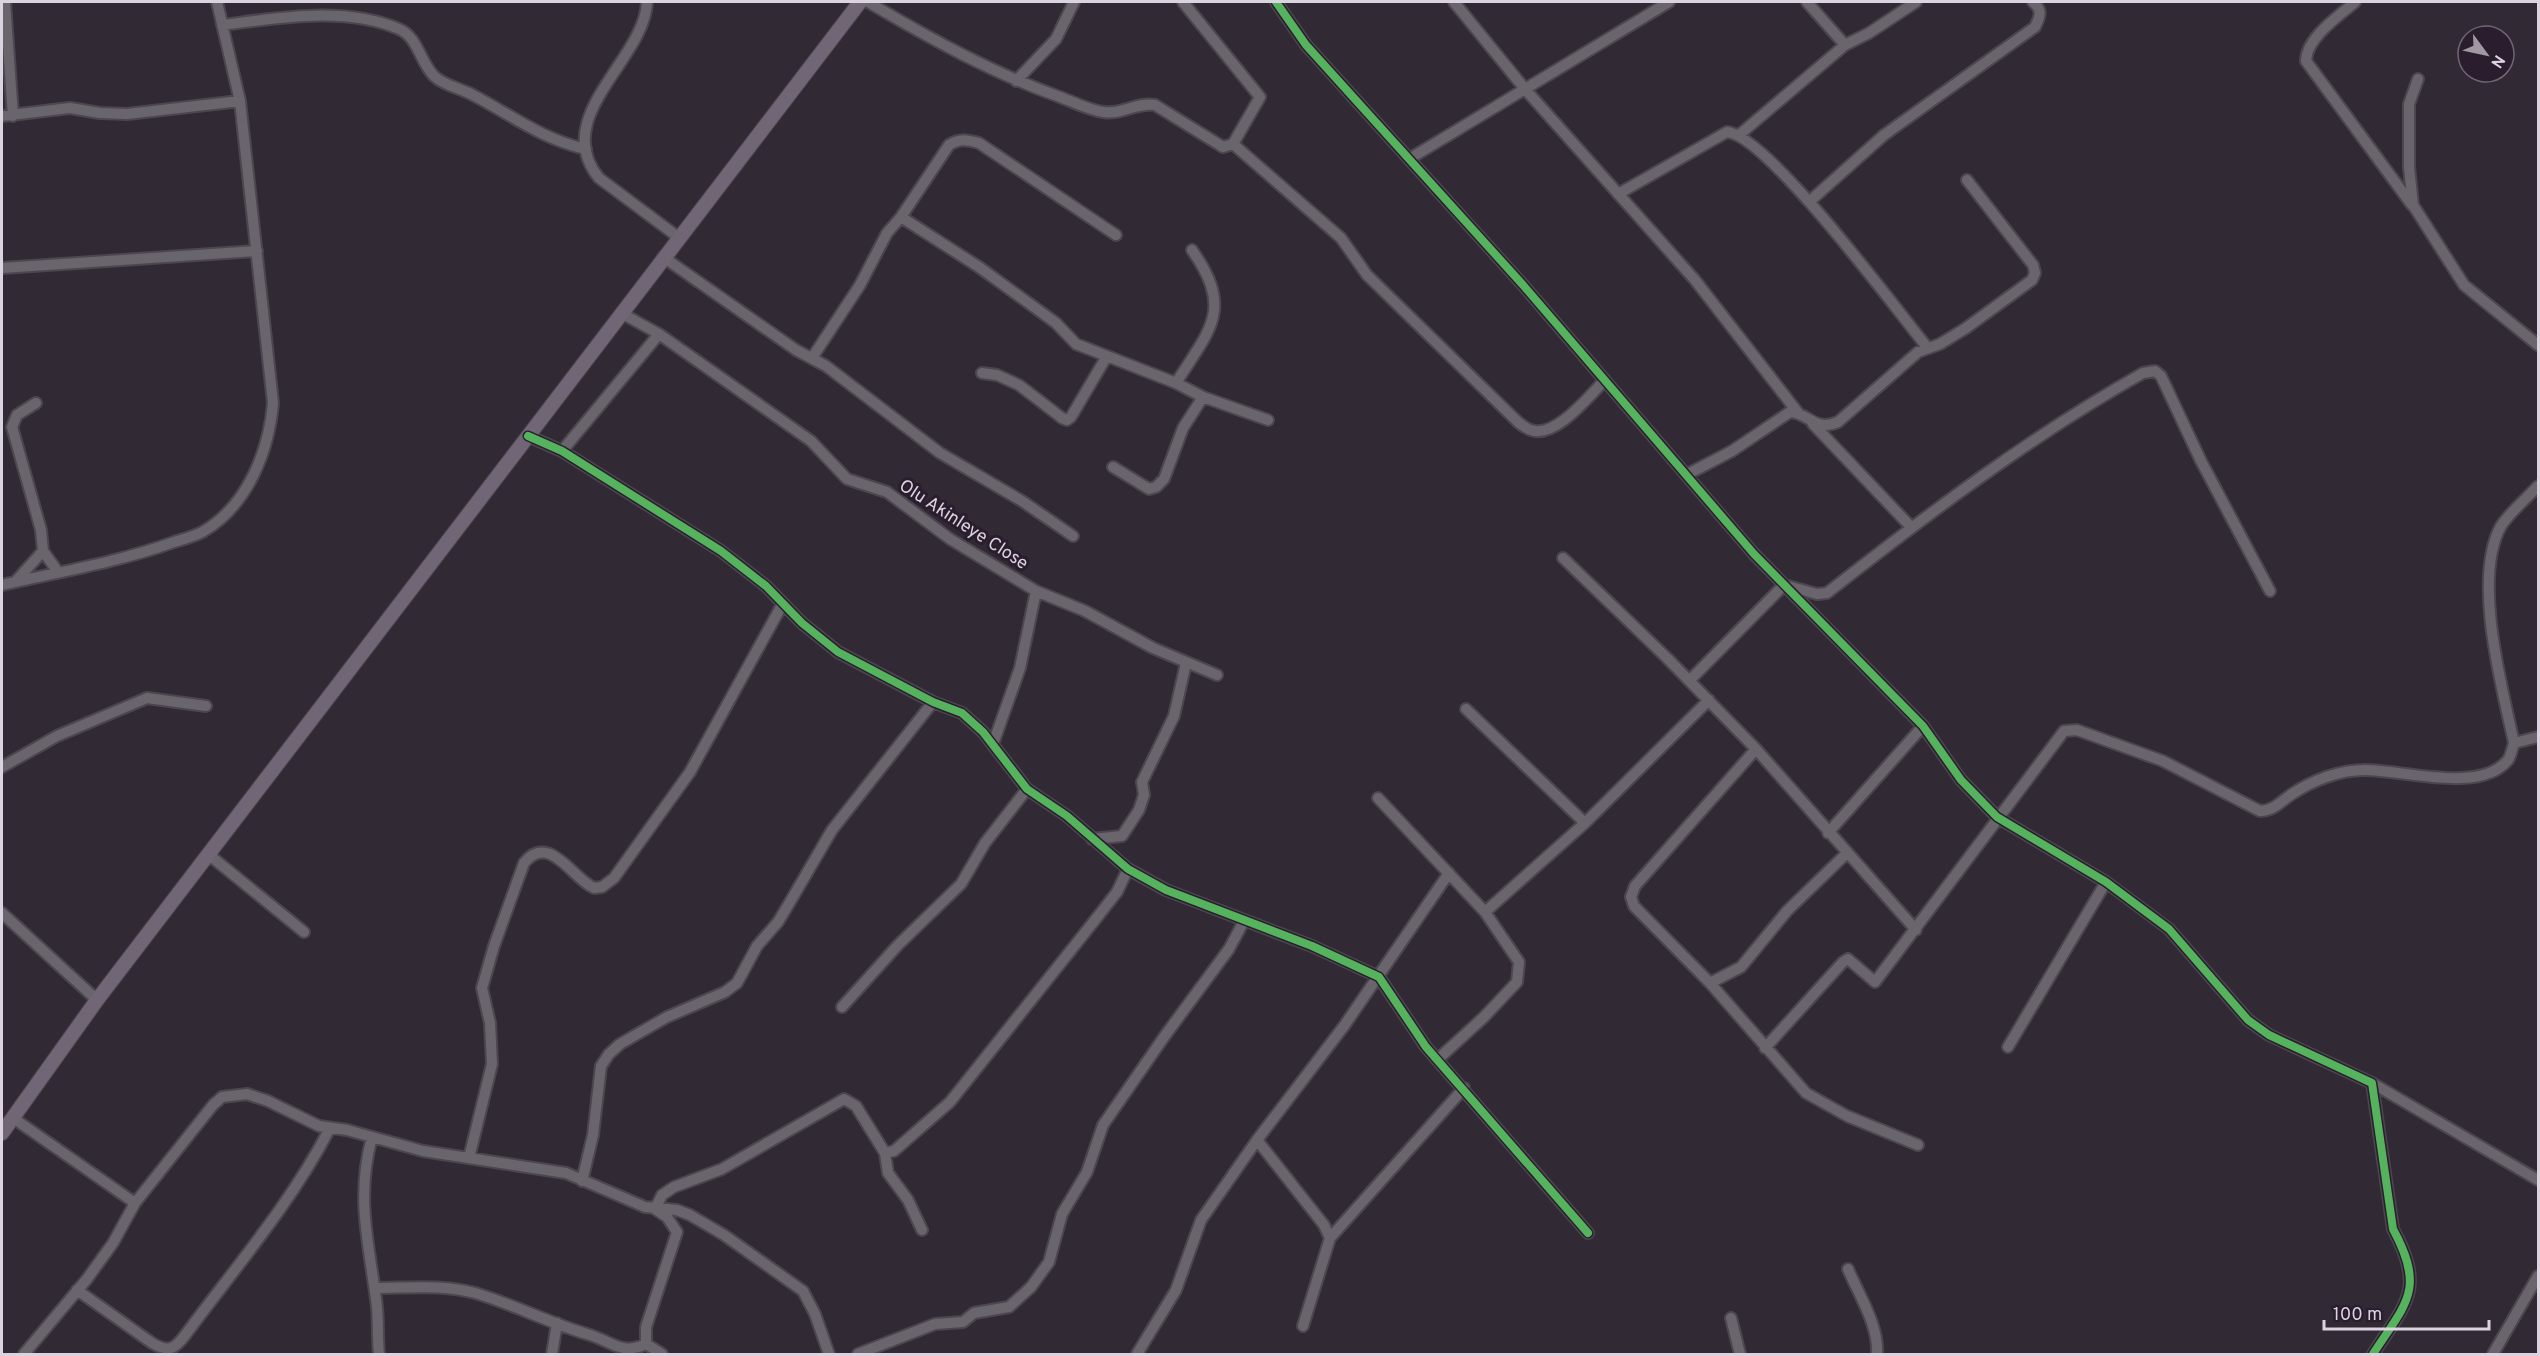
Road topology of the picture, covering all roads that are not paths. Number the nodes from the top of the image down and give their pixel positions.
1 (5, 2) edge
2 (217, 2) edge
3 (647, 2) edge
4 (860, 2) edge
5 (868, 2) edge
6 (1074, 2) edge
7 (1184, 2) edge
8 (1279, 2) edge
9 (1454, 2) edge
10 (1670, 2) edge
11 (1807, 2) edge
12 (1916, 2) edge
13 (2033, 2) edge
14 (2355, 2) edge
15 (222, 25) junction
16 (1845, 45) junction
17 (2418, 79) dead end
18 (1016, 81) junction
19 (1525, 89) junction
20 (240, 101) junction
21 (2, 116) edge
22 (13, 116) junction
23 (1739, 135) junction
24 (1233, 144) junction
25 (585, 149) junction
26 (1409, 159) junction
27 (1967, 180) dead end
28 (1618, 194) junction
29 (1810, 201) junction
30 (2413, 205) junction
31 (901, 217) junction
32 (1116, 235) dead end
33 (678, 237) junction
34 (1192, 250) dead end
35 (256, 251) junction
36 (663, 257) junction
37 (2, 268) edge
38 (623, 314) junction
39 (659, 334) junction
40 (2538, 345) edge
41 (1927, 347) junction
42 (1107, 356) junction
43 (812, 358) junction
44 (982, 373) dead end
45 (1605, 380) junction
46 (1176, 383) junction
47 (1203, 397) junction
48 (36, 402) dead end
49 (1799, 414) junction
50 (1268, 420) dead end
51 (1813, 424) junction
52 (528, 436) junction
53 (562, 451) junction
54 (1113, 467) dead end
55 (1686, 475) junction
56 (2538, 486) edge
57 (1911, 527) junction
58 (1072, 536) dead end
59 (43, 551) junction
60 (1563, 558) dead end
61 (58, 572) junction
62 (15, 581) junction
63 (2, 585) edge
64 (1784, 585) junction
65 (1036, 591) junction
66 (2270, 591) dead end
67 (782, 604) junction
68 (1186, 663) junction
69 (1217, 675) dead end
70 (1690, 680) junction
71 (1709, 700) junction
72 (933, 702) junction
73 (206, 706) dead end
74 (1466, 709) dead end
75 (1923, 726) junction
76 (2538, 737) edge
77 (2514, 743) junction
78 (993, 744) junction
79 (1756, 749) junction
80 (2, 767) edge
81 (1027, 789) junction
82 (1378, 798) dead end
83 (1998, 817) junction
84 (1585, 823) junction
85 (1828, 833) junction
86 (1092, 838) junction
87 (1847, 853) junction
88 (208, 854) junction
89 (1128, 869) junction
90 (1449, 873) junction
91 (2106, 882) junction
92 (1485, 912) junction
93 (2, 913) edge
94 (1244, 921) junction
95 (1916, 930) junction
96 (304, 932) dead end
97 (1379, 976) junction
98 (1710, 983) junction
99 (97, 1000) junction
100 (842, 1007) dead end
101 (2008, 1047) dead end
102 (1765, 1048) junction
103 (1437, 1060) junction
104 (2372, 1083) junction
105 (1464, 1088) junction
106 (13, 1118) junction
107 (330, 1128) junction
108 (2, 1133) edge
109 (372, 1137) junction
110 (1257, 1140) junction
111 (1918, 1145) dead end
112 (885, 1153) junction
113 (469, 1158) junction
114 (2538, 1180) edge
115 (582, 1181) junction
116 (135, 1203) junction
117 (655, 1209) junction
118 (922, 1230) dead end
119 (1588, 1233) dead end
120 (1330, 1239) junction
121 (1848, 1269) dead end
122 (2538, 1276) edge
123 (375, 1288) junction
124 (77, 1290) junction
125 (1731, 1318) dead end
126 (557, 1323) junction
127 (1303, 1326) dead end
128 (646, 1344) junction
129 (24, 1354) edge
130 (379, 1354) edge
131 (552, 1354) edge
132 (662, 1354) edge
133 (829, 1354) edge
134 (858, 1354) edge
135 (1137, 1354) edge
136 (1740, 1354) edge
137 (1877, 1354) edge
138 (2373, 1354) edge
139 (2493, 1354) edge

1 - 22 street
2 - 15 street
3 - 25 street
4 - 33 main road
5 - 18 street
6 - 18 street
7 - 24 street
8 - 26 street
9 - 19 street
10 - 19 street
11 - 16 street
12 - 16 street
13 - 29 street
14 - 30 street
15 - 20 street
15 - 25 street
16 - 23 street
17 - 30 street
18 - 24 street
19 - 26 street
19 - 28 street
20 - 22 street
20 - 35 street
21 - 22 street
23 - 28 street
23 - 29 street
24 - 45 street
25 - 33 street
26 - 45 street
27 - 41 street
28 - 49 street
29 - 41 street
30 - 40 street
31 - 32 street
31 - 42 street
31 - 43 street
33 - 36 main road
34 - 46 street
35 - 37 street
35 - 61 street
36 - 38 main road
36 - 43 street
38 - 39 street, Olu Akinleye Close
38 - 52 main road
39 - 53 street
39 - 65 street, Olu Akinleye Close
41 - 51 street
42 - 44 street
42 - 46 street
43 - 58 street
45 - 55 street
46 - 47 street
47 - 50 street
47 - 54 street
48 - 59 street
49 - 51 street
49 - 55 street
51 - 57 street
52 - 53 street
52 - 88 main road
53 - 67 street
55 - 64 street
56 - 77 street
57 - 64 street
57 - 66 street
59 - 61 street
59 - 62 street
60 - 70 street
61 - 62 street
62 - 63 street
64 - 70 street
64 - 75 street
65 - 68 street, Olu Akinleye Close
65 - 78 street
67 - 72 street
67 - 113 street
68 - 69 street, Olu Akinleye Close
68 - 86 street
70 - 71 street
71 - 79 street
71 - 84 street
72 - 78 street
72 - 115 street
73 - 80 street
74 - 84 street
75 - 83 street
75 - 85 street
76 - 77 street
77 - 83 street
78 - 81 street
79 - 85 street
79 - 98 street
81 - 86 street
81 - 100 street
82 - 90 street
83 - 91 street
83 - 95 street
84 - 92 street
85 - 87 street
86 - 89 street
87 - 95 street
87 - 98 street
88 - 96 street
88 - 99 main road
89 - 94 street
89 - 112 street
90 - 92 street
90 - 97 street
91 - 101 street
91 - 104 street
92 - 103 street
93 - 99 street
94 - 97 street
94 - 134 street
95 - 102 street
97 - 103 street
97 - 110 street
98 - 102 street
99 - 106 main road
102 - 111 street
103 - 105 street
104 - 114 street
104 - 138 street
105 - 119 street
105 - 120 street
106 - 108 main road
106 - 116 street
107 - 109 street
107 - 116 street
107 - 124 street
109 - 113 street
109 - 123 street
110 - 120 street
110 - 135 street
112 - 117 street
112 - 118 street
113 - 115 street
115 - 117 street
116 - 124 street
117 - 128 street
117 - 133 street
120 - 127 street
121 - 137 street
122 - 139 street
123 - 126 street
123 - 130 street
124 - 129 street
125 - 136 street
126 - 128 street
126 - 131 street
128 - 132 street

